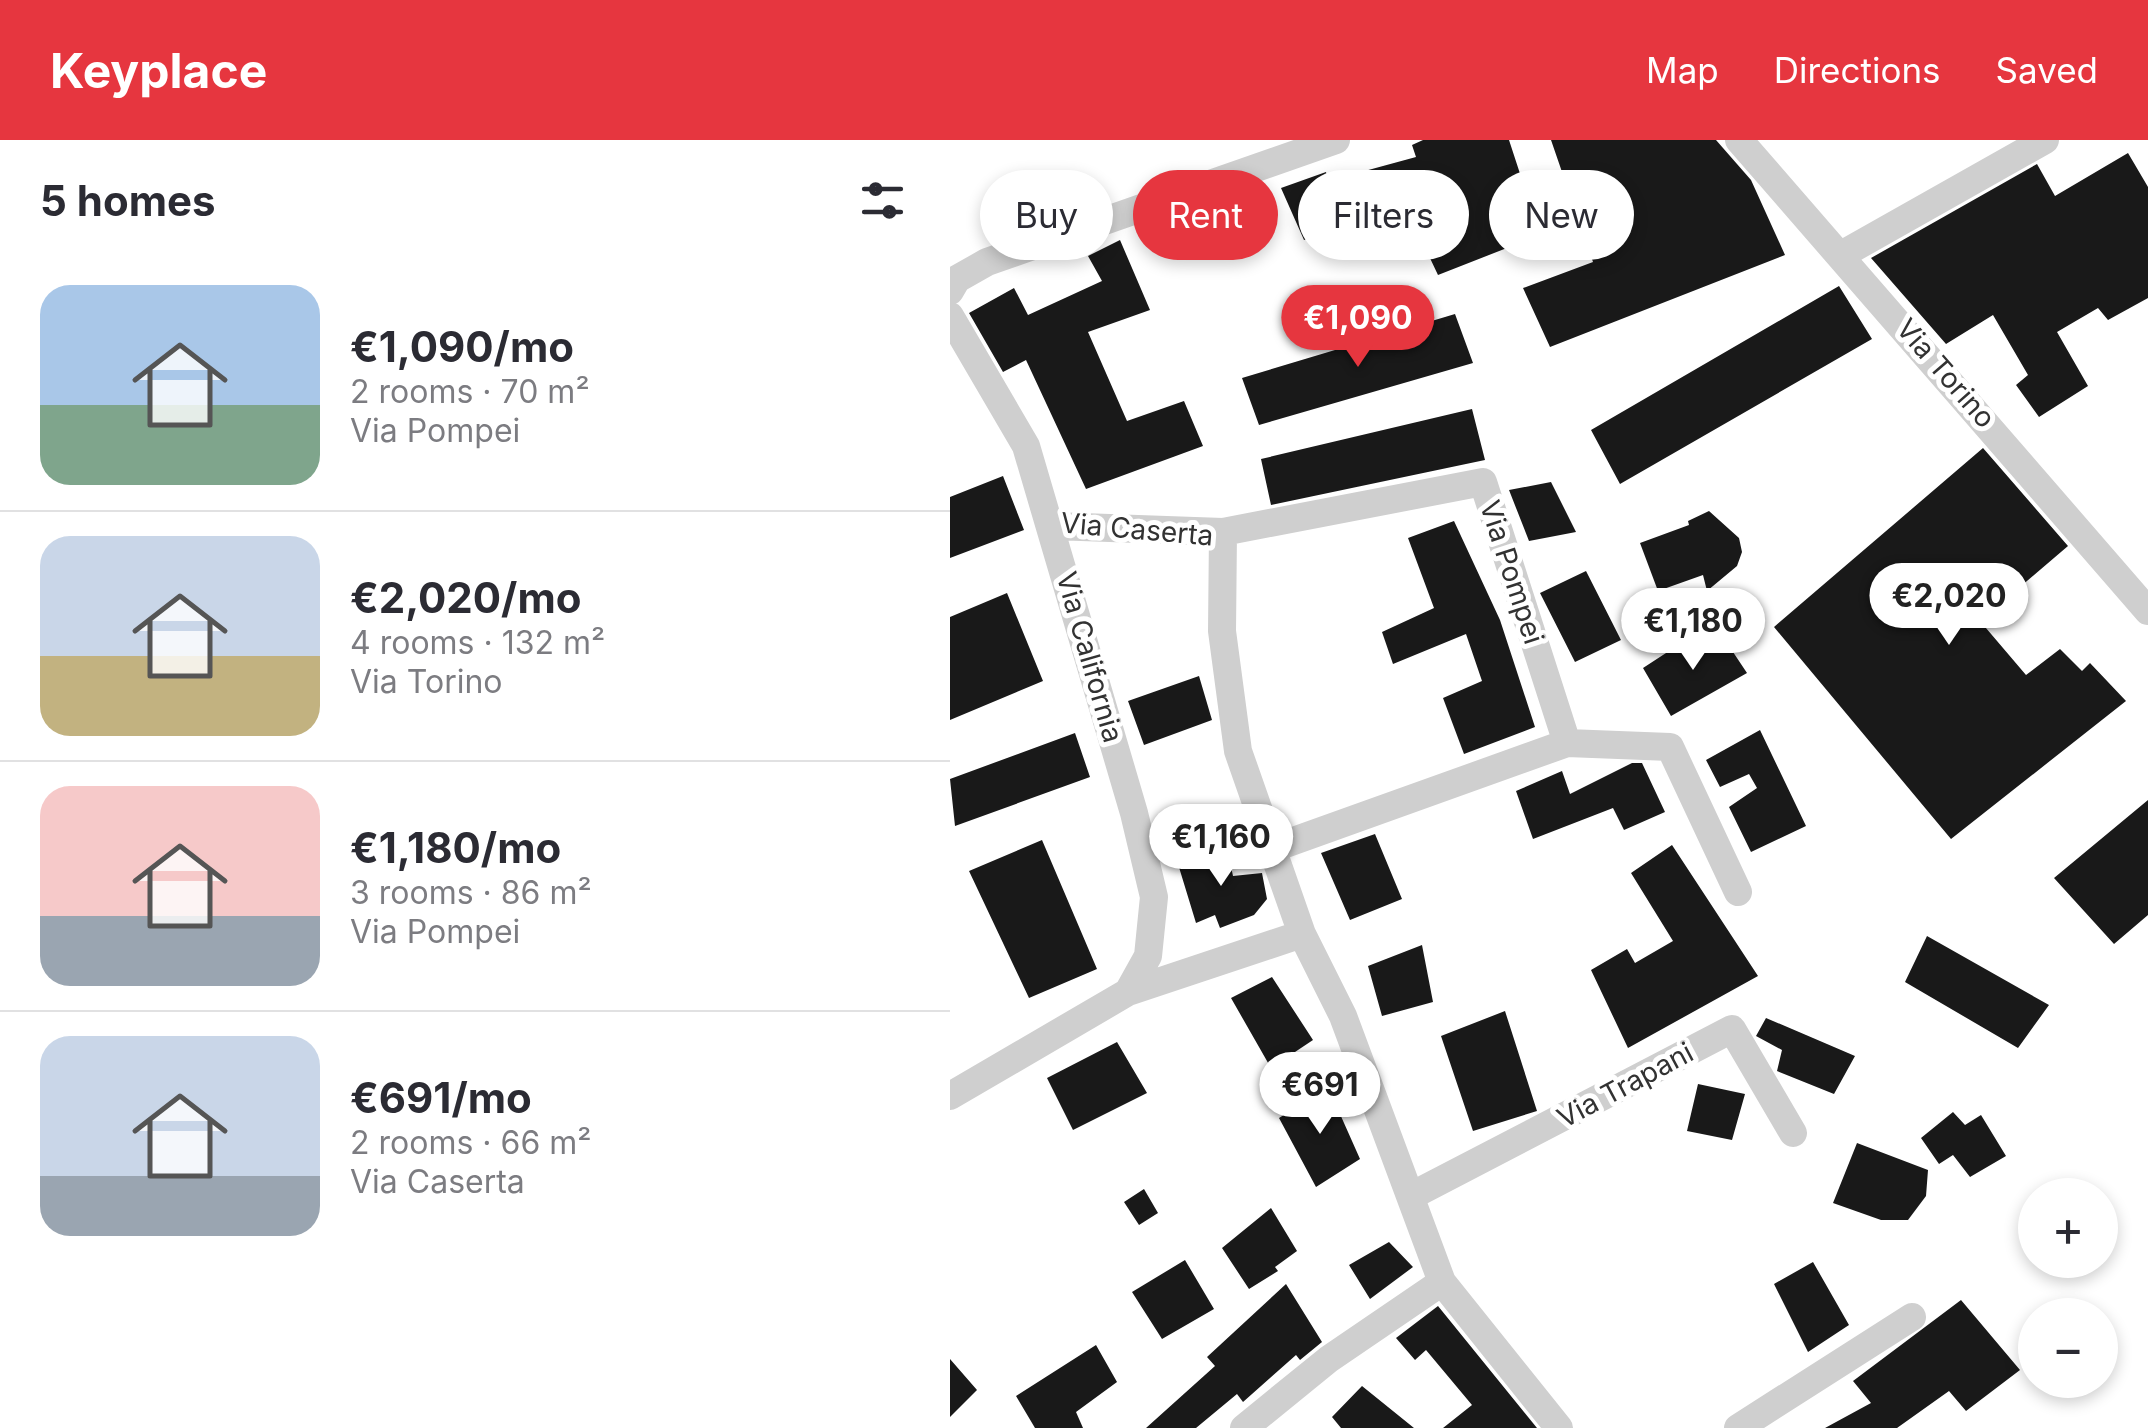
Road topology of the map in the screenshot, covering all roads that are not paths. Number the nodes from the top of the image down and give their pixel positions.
1 (1336, 140) edge
2 (1739, 140) edge
3 (2045, 140) edge
4 (1843, 254) junction
5 (950, 291) edge
6 (950, 316) edge
7 (1052, 526) junction
8 (1224, 532) junction
9 (2148, 610) edge
10 (1567, 743) junction
11 (1274, 848) junction
12 (1738, 892) dead end
13 (1302, 934) junction
14 (1128, 992) junction
15 (950, 1096) edge
16 (1793, 1133) dead end
17 (1411, 1196) junction
18 (1442, 1282) junction
19 (1912, 1318) dead end
20 (1244, 1428) edge
21 (1560, 1428) edge
22 (1738, 1428) edge

1 - 5 street
2 - 4 street, Via Torino
3 - 4 street
4 - 9 street, Via Torino
6 - 7 street, Via Caserta
7 - 8 street, Via Caserta
7 - 14 street, Via California
8 - 10 street, Via Pompei
8 - 11 street, Via Caserta
10 - 11 street
10 - 12 street
11 - 13 street, Via Caserta
13 - 14 street
13 - 17 street, Via Caserta
14 - 15 street
16 - 17 street, Via Trapani
17 - 18 street, Via Caserta
18 - 20 street
18 - 21 street
19 - 22 street

